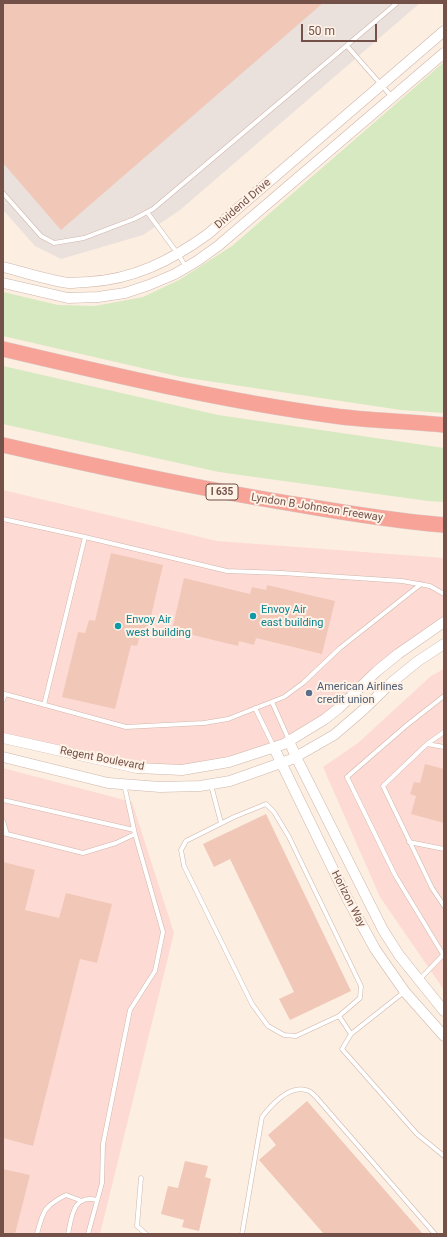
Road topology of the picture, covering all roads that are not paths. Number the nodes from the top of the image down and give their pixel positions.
1 (397, 3) edge
2 (444, 31) edge
3 (347, 46) junction
4 (444, 53) edge
5 (382, 84) junction
6 (392, 97) junction
7 (3, 193) edge
8 (147, 212) junction
9 (178, 254) junction
10 (3, 267) edge
11 (186, 268) junction
12 (3, 283) edge
13 (3, 349) edge
14 (444, 425) edge
15 (3, 445) edge
16 (3, 519) edge
17 (444, 525) edge
18 (85, 537) junction
19 (421, 584) junction
20 (444, 594) edge
21 (444, 622) edge
22 (444, 644) edge
23 (4, 694) edge
24 (444, 696) edge
25 (3, 700) edge
26 (272, 702) junction
27 (44, 705) junction
28 (255, 708) junction
29 (444, 732) edge
30 (3, 738) edge
31 (289, 741) junction
32 (427, 744) junction
33 (444, 747) edge
34 (274, 748) junction
35 (3, 757) edge
36 (296, 758) junction
37 (282, 763) junction
38 (124, 784) junction
39 (211, 784) junction
40 (3, 800) edge
41 (3, 822) edge
42 (221, 823) junction
43 (134, 832) junction
44 (5, 833) edge
45 (409, 842) junction
46 (444, 849) edge
47 (444, 906) edge
48 (444, 955) edge
49 (419, 980) junction
50 (405, 992) junction
51 (444, 1011) edge
52 (339, 1016) junction
53 (351, 1034) junction
54 (444, 1036) edge
55 (444, 1156) edge
56 (141, 1178) dead end
57 (97, 1200) junction
58 (82, 1201) junction
59 (37, 1234) edge
60 (68, 1234) edge
61 (88, 1234) edge
62 (146, 1234) edge
63 (242, 1234) edge
64 (435, 1234) edge

1 - 3 lane
2 - 5 street, Dividend Drive
3 - 5 lane
3 - 8 lane
4 - 6 street, Dividend Drive
5 - 6 lane
5 - 9 street, Dividend Drive
6 - 11 street, Dividend Drive
7 - 8 lane
8 - 9 lane
9 - 10 street, Dividend Drive
9 - 11 lane
11 - 12 street, Dividend Drive
13 - 14 highway
15 - 17 highway, Lyndon B Johnson Freeway / I 635
16 - 18 lane
18 - 19 lane
18 - 27 lane
19 - 20 lane
19 - 26 lane
21 - 31 street, Regent Boulevard
22 - 36 street, Regent Boulevard
23 - 25 lane
23 - 27 lane
24 - 48 lane
26 - 28 lane
26 - 31 lane
27 - 28 lane
28 - 34 lane
29 - 32 lane
30 - 34 street, Regent Boulevard
31 - 34 street, Regent Boulevard
31 - 36 street, Horizon Way
32 - 33 lane
32 - 45 lane
34 - 37 street, Horizon Way
35 - 38 street, Regent Boulevard
36 - 37 street, Regent Boulevard
36 - 49 street, Horizon Way
37 - 39 street, Regent Boulevard
37 - 50 street, Horizon Way
38 - 39 street, Regent Boulevard
38 - 43 lane
39 - 42 lane
40 - 43 lane
41 - 44 lane
42 - 52 lane
42 - 52 lane
43 - 44 lane
43 - 57 lane
45 - 46 lane
45 - 47 lane
48 - 49 lane
49 - 50 street
49 - 51 street, Horizon Way
50 - 53 lane
50 - 54 street, Horizon Way
52 - 53 lane
53 - 55 lane
56 - 62 lane
57 - 58 lane
57 - 61 lane
58 - 59 lane
58 - 60 lane
63 - 64 lane

